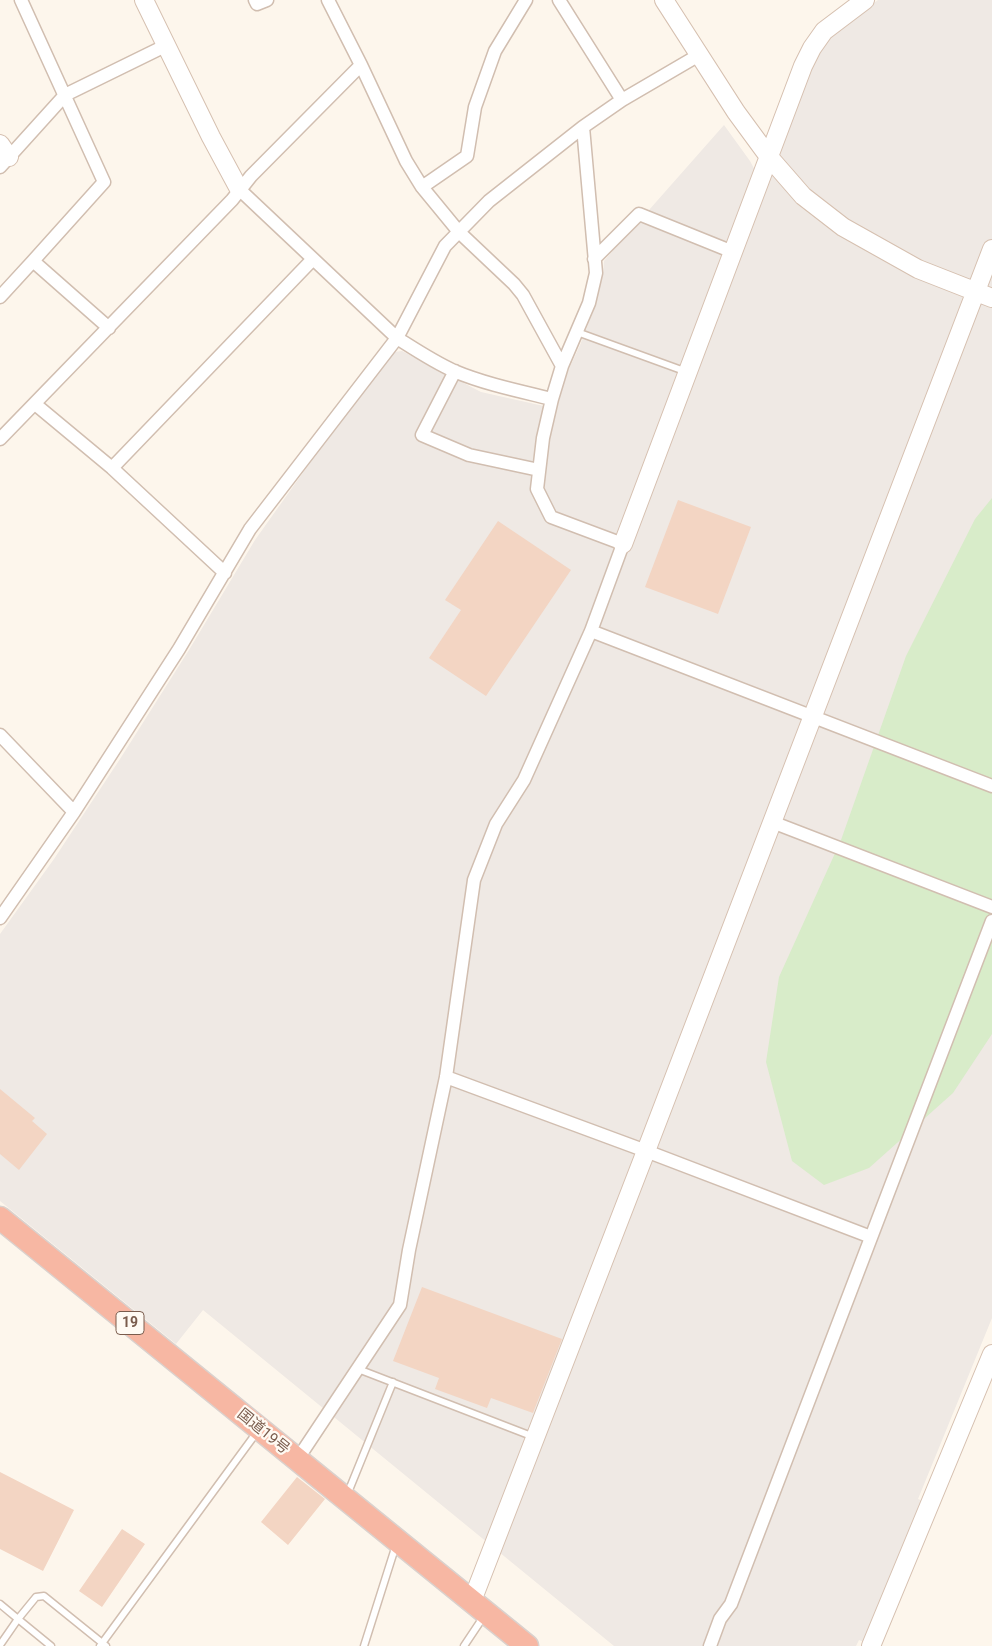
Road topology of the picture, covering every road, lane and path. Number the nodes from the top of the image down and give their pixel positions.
1 (21, 0) edge
2 (144, 0) edge
3 (256, 0) edge
4 (267, 0) edge
5 (328, 0) edge
6 (526, 0) edge
7 (559, 0) edge
8 (664, 0) edge
9 (865, 0) edge
10 (167, 45) junction
11 (699, 55) junction
12 (361, 64) junction
13 (65, 95) junction
14 (622, 100) junction
15 (583, 127) junction
16 (3, 156) edge
17 (769, 157) junction
18 (422, 187) junction
19 (239, 189) junction
20 (459, 232) junction
21 (992, 250) edge
22 (733, 252) junction
23 (594, 259) junction
24 (313, 260) junction
25 (34, 261) junction
26 (976, 292) junction
27 (0, 296) edge
28 (992, 298) edge
29 (109, 328) junction
30 (576, 332) junction
31 (397, 338) junction
32 (562, 366) junction
33 (455, 371) junction
34 (688, 372) junction
35 (552, 399) junction
36 (35, 404) junction
37 (0, 439) edge
38 (112, 468) junction
39 (539, 470) junction
40 (623, 544) junction
41 (225, 572) junction
42 (591, 631) junction
43 (813, 716) junction
44 (0, 734) edge
45 (992, 786) edge
46 (74, 812) junction
47 (772, 822) junction
48 (992, 907) edge
49 (0, 918) edge
50 (992, 921) edge
51 (446, 1077) junction
52 (646, 1151) junction
53 (0, 1218) edge
54 (871, 1237) junction
55 (992, 1356) edge
56 (358, 1369) junction
57 (393, 1382) junction
58 (259, 1429) junction
59 (535, 1437) junction
60 (297, 1460) junction
61 (346, 1499) junction
62 (397, 1541) junction
63 (0, 1604) edge
64 (479, 1607) junction
65 (18, 1619) junction
66 (0, 1645) edge
67 (103, 1645) edge
68 (51, 1646) edge
69 (364, 1646) edge
70 (464, 1646) edge
71 (527, 1646) edge
72 (710, 1646) edge
73 (871, 1646) edge

1 - 13 street
2 - 10 street
3 - 4 street
5 - 12 street
6 - 18 street
7 - 14 street
8 - 11 street
9 - 17 street
10 - 13 street
10 - 19 street
11 - 14 street
11 - 17 street
12 - 18 street
12 - 19 street
13 - 16 street
13 - 25 street
14 - 15 street
15 - 20 street
15 - 23 street
17 - 22 street
17 - 26 street
18 - 20 street
19 - 24 street
19 - 29 street
20 - 31 street
20 - 32 street
21 - 26 street
22 - 23 street
22 - 34 street
23 - 30 street
24 - 31 street
24 - 38 street
25 - 27 street
25 - 29 street
26 - 28 street
26 - 43 street
29 - 36 street
30 - 32 street
30 - 34 lane
31 - 33 street
31 - 41 street
32 - 35 street
33 - 35 street
33 - 39 street
34 - 40 street
35 - 39 street
36 - 37 street
36 - 38 street
38 - 41 street
39 - 40 street
40 - 42 street
41 - 46 street
42 - 43 street
42 - 51 street
43 - 45 street
43 - 47 street
44 - 46 street
46 - 49 street
47 - 48 street
47 - 52 street
50 - 54 street
51 - 52 street
51 - 56 street
52 - 54 street
52 - 59 street
53 - 58 highway, 国道19号 / 19
54 - 72 street
55 - 73 street
56 - 57 lane
56 - 60 street
57 - 59 lane
57 - 61 lane
58 - 60 highway, 国道19号 / 19
58 - 67 lane
59 - 64 street
60 - 61 highway, 国道19号 / 19
61 - 62 highway, 国道19号 / 19
62 - 64 highway, 国道19号 / 19
62 - 69 lane
63 - 65 lane
64 - 70 lane
64 - 71 highway, 国道19号 / 19
65 - 66 lane
65 - 67 lane
65 - 68 lane

